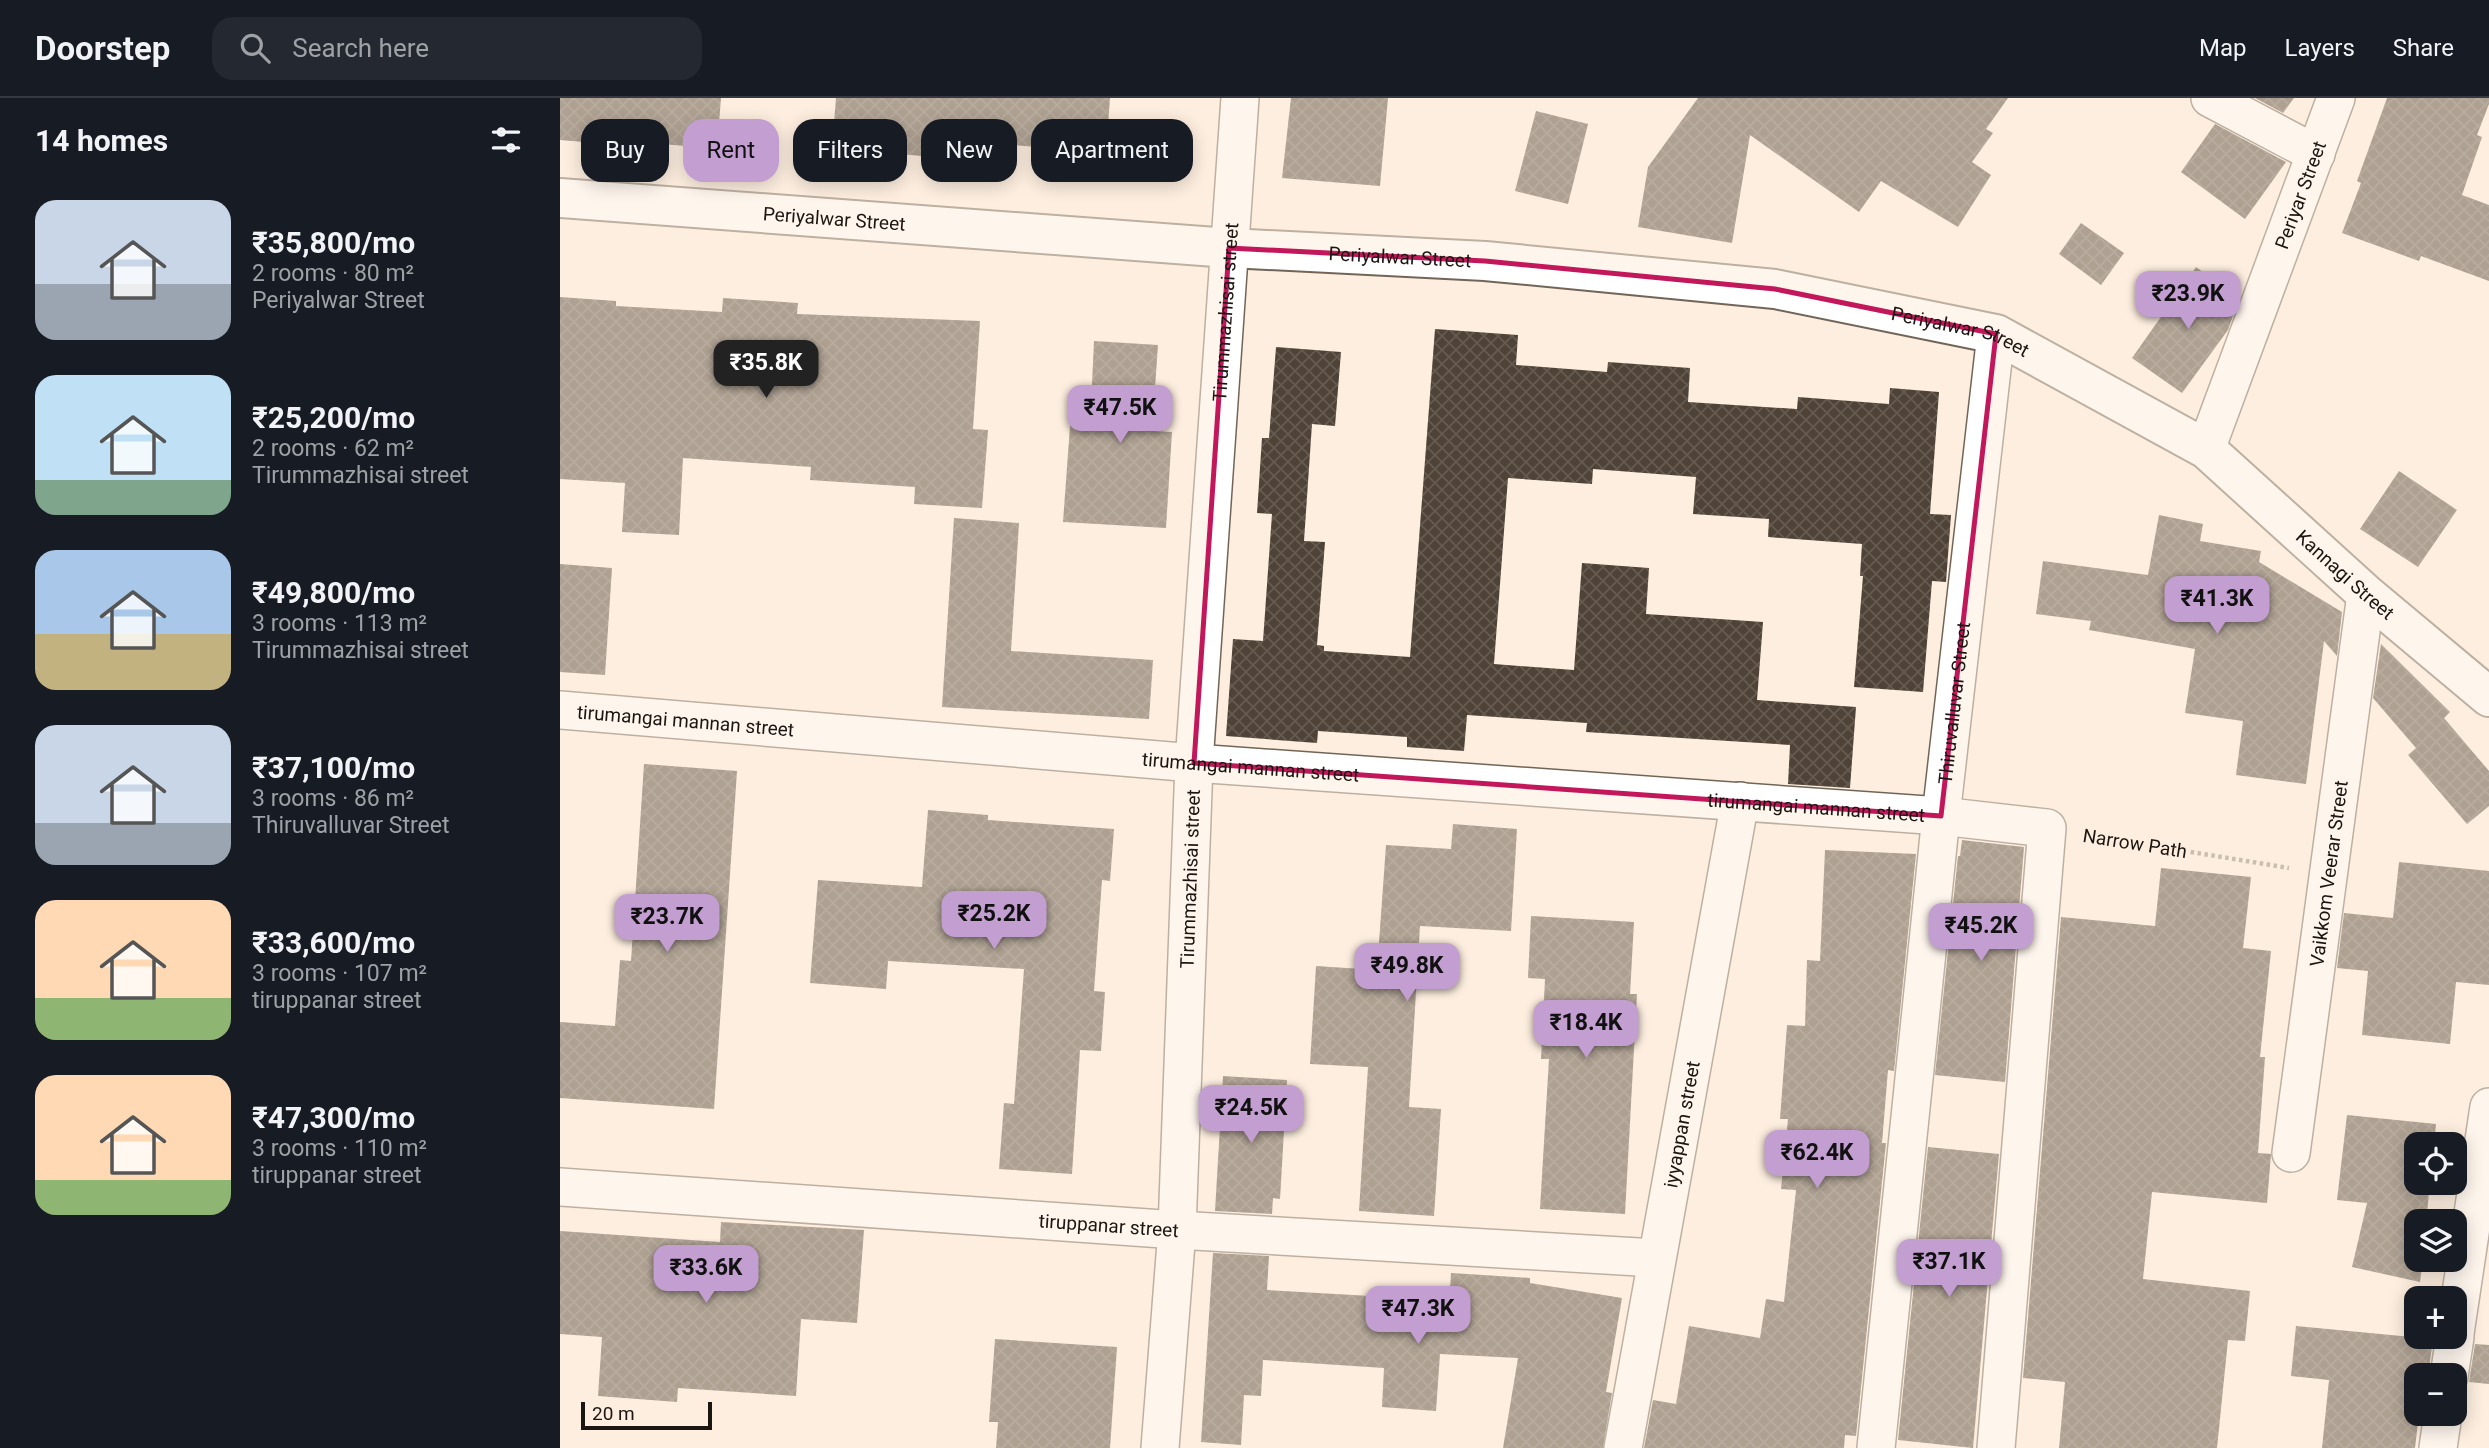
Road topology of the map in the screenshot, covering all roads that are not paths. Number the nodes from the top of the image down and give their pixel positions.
1 (1240, 98) edge
2 (2210, 98) edge
3 (2336, 98) edge
4 (2316, 154) junction
5 (560, 198) edge
6 (1229, 248) junction
7 (1996, 334) junction
8 (2206, 449) junction
9 (2366, 594) junction
10 (2489, 697) edge
11 (560, 710) edge
12 (1194, 763) junction
13 (1740, 801) junction
14 (1941, 816) junction
15 (2489, 1107) edge
16 (2291, 1153) dead end
17 (560, 1187) edge
18 (1177, 1230) junction
19 (1656, 1258) junction
20 (2462, 1286) edge
21 (2441, 1426) edge
22 (1160, 1448) edge
23 (1623, 1448) edge
24 (1876, 1448) edge
25 (1996, 1448) edge
26 (2438, 1448) edge

1 - 6 street, Tirummazhisai street
2 - 4 street
3 - 4 street, Periyar Street
4 - 8 street, Periyar Street
5 - 6 street, Periyalwar Street
6 - 7 street, Periyalwar Street
6 - 12 street, Tirummazhisai street
7 - 8 street, Periyalwar Street
7 - 14 street, Thiruvalluvar Street
8 - 9 street, Kannagi Street
9 - 10 street, Kannagi Street
9 - 16 street, Vaikkom Veerar Street
11 - 12 street, tirumangai mannan street
12 - 13 street, tirumangai mannan street
12 - 18 street, Tirummazhisai street
13 - 14 street, tirumangai mannan street
13 - 19 street, iyyappan street
14 - 24 street, Thiruvalluvar Street
14 - 25 street
15 - 20 street
17 - 18 street, tiruppanar street
18 - 19 street, tiruppanar street
18 - 22 street, Tirummazhisai street
19 - 23 street, iyyappan street
21 - 26 street

